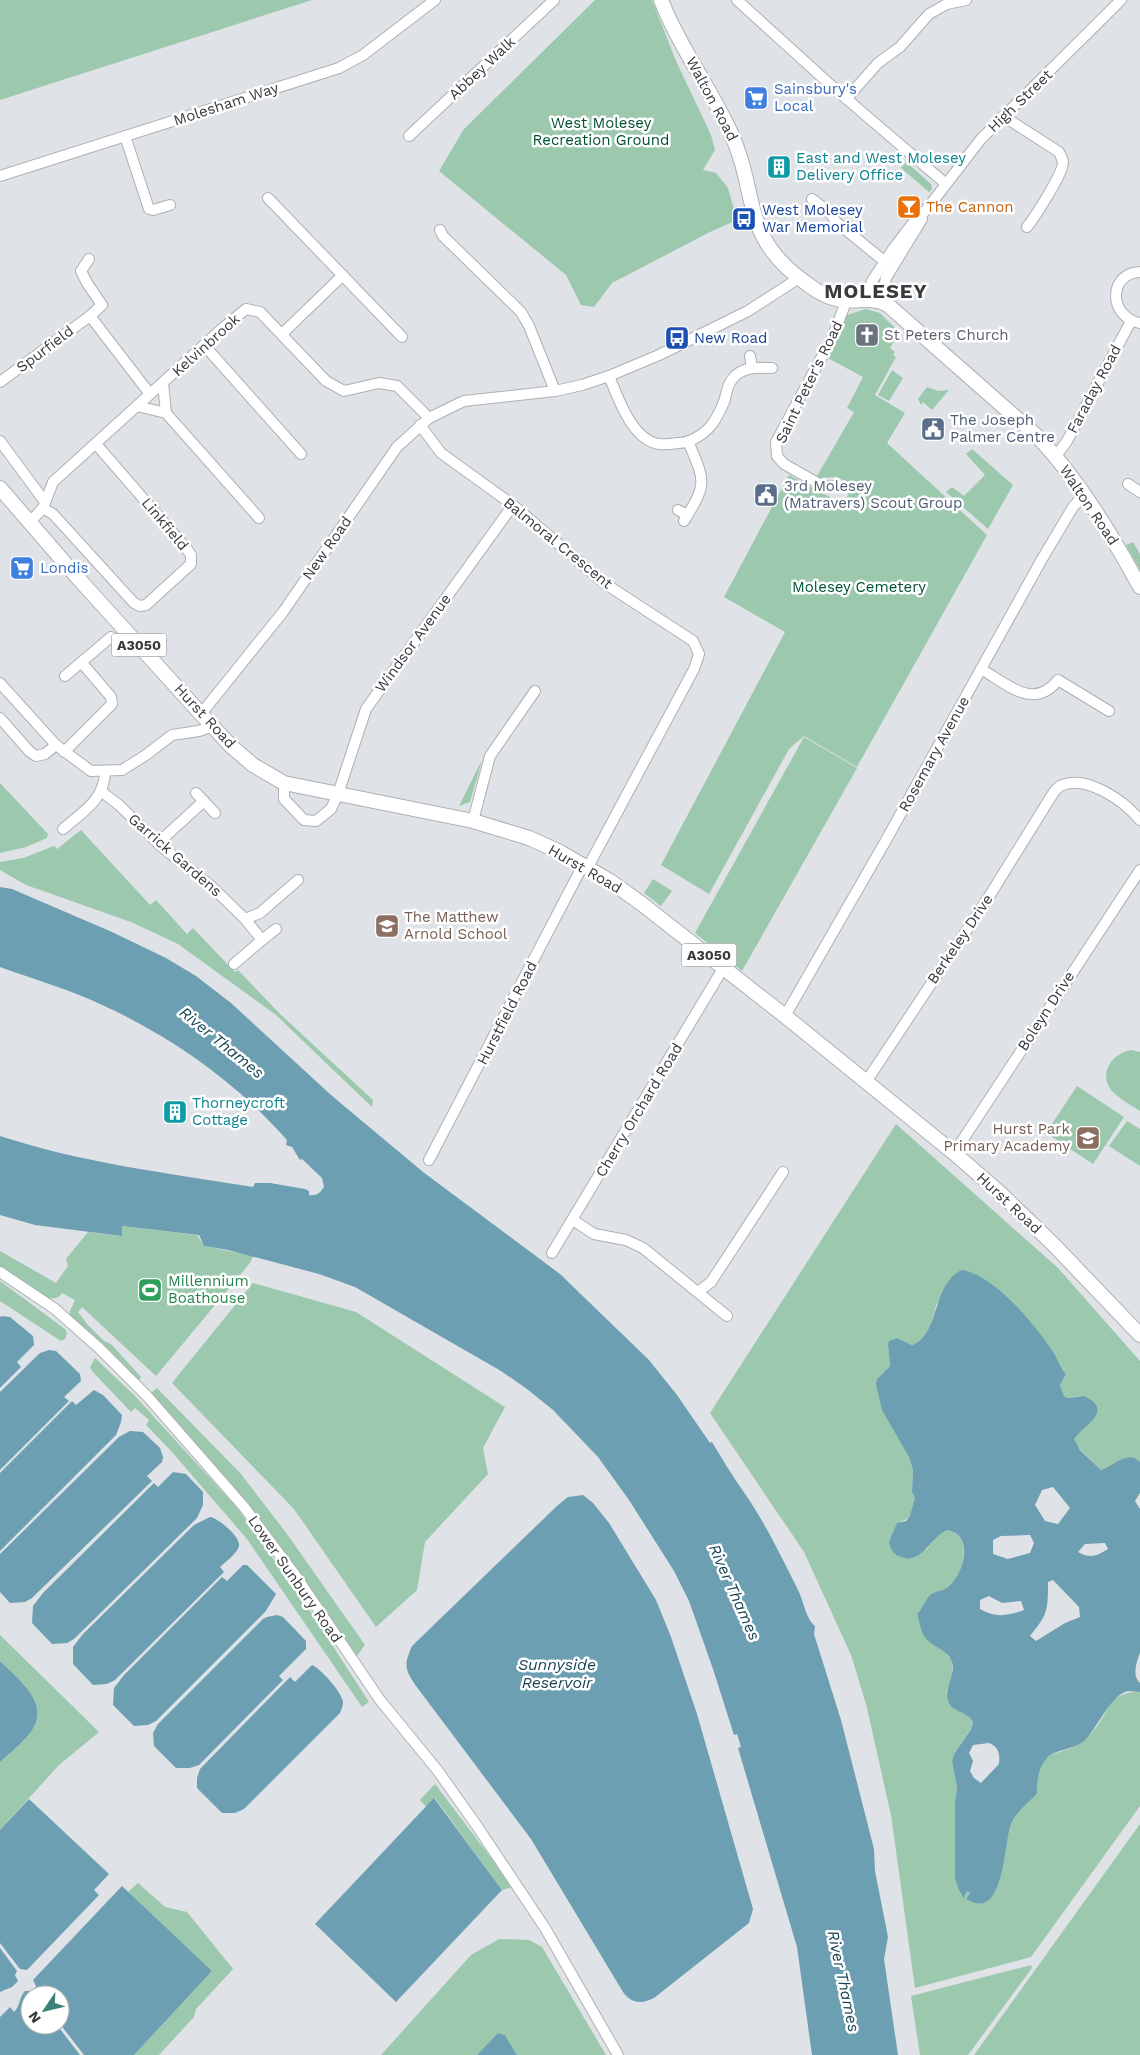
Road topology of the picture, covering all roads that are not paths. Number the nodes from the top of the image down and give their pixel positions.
1 (435, 0) edge
2 (554, 0) edge
3 (660, 0) edge
4 (737, 0) edge
5 (965, 0) edge
6 (1121, 0) edge
7 (847, 98) junction
8 (1003, 116) junction
9 (125, 136) junction
10 (409, 136) dead end
11 (0, 176) edge
12 (946, 184) junction
13 (268, 198) dead end
14 (812, 199) dead end
15 (170, 204) dead end
16 (927, 209) junction
17 (1027, 227) dead end
18 (440, 230) dead end
19 (89, 259) dead end
20 (884, 261) junction
21 (1140, 272) edge
22 (794, 274) junction
23 (342, 275) junction
24 (865, 299) junction
25 (844, 300) junction
26 (881, 301) junction
27 (90, 316) junction
28 (1135, 322) edge
29 (282, 333) junction
30 (402, 337) dead end
31 (204, 345) junction
32 (750, 356) dead end
33 (752, 368) junction
34 (772, 368) dead end
35 (609, 376) junction
36 (0, 382) edge
37 (163, 383) junction
38 (555, 391) junction
39 (150, 394) junction
40 (137, 406) junction
41 (166, 413) junction
42 (429, 418) junction
43 (420, 425) junction
44 (0, 441) edge
45 (688, 441) junction
46 (96, 444) junction
47 (301, 454) dead end
48 (1056, 456) junction
49 (1128, 484) dead end
50 (836, 486) dead end
51 (0, 488) edge
52 (1140, 492) edge
53 (1084, 495) junction
54 (44, 505) junction
55 (513, 505) junction
56 (683, 515) dead end
57 (258, 518) dead end
58 (29, 523) junction
59 (1140, 587) edge
60 (111, 637) dead end
61 (82, 663) junction
62 (981, 670) junction
63 (65, 676) dead end
64 (0, 683) edge
65 (536, 691) dead end
66 (1109, 711) dead end
67 (201, 714) junction
68 (1, 723) edge
69 (212, 726) junction
70 (59, 749) junction
71 (105, 771) junction
72 (284, 783) junction
73 (102, 792) junction
74 (196, 793) dead end
75 (338, 794) junction
76 (204, 801) junction
77 (215, 813) dead end
78 (1140, 820) edge
79 (473, 821) junction
80 (63, 829) dead end
81 (158, 843) junction
82 (586, 866) junction
83 (1140, 870) edge
84 (298, 880) dead end
85 (246, 919) junction
86 (276, 929) dead end
87 (262, 940) junction
88 (234, 964) dead end
89 (724, 967) junction
90 (785, 1016) junction
91 (866, 1082) junction
92 (954, 1153) junction
93 (429, 1160) dead end
94 (782, 1172) dead end
95 (573, 1220) junction
96 (552, 1253) dead end
97 (0, 1272) edge
98 (698, 1292) junction
99 (727, 1316) dead end
100 (1140, 1335) edge
101 (618, 2055) edge

1 - 9 street, Molesham Way
2 - 10 street, Abbey Walk
3 - 22 main road, Walton Road
4 - 7 street
5 - 7 street
6 - 8 street, High Street
7 - 12 street
8 - 12 street, High Street
8 - 17 street
9 - 11 street, Molesham Way
9 - 15 street
12 - 16 street, High Street
13 - 23 street
14 - 20 street
16 - 20 street, High Street
16 - 26 street, High Street
18 - 38 street
19 - 27 street, Spurfield
20 - 24 street, High Street
21 - 28 street, Faraday Road
22 - 25 main road, Walton Road
22 - 35 street, New Road
23 - 29 street
23 - 30 street
24 - 25 main road, Walton Road
24 - 26 main road, Walton Road
25 - 50 street, Saint Peter's Road
26 - 48 main road, Walton Road
27 - 36 street, Spurfield
27 - 39 street, Spurfield
28 - 48 street, Faraday Road
29 - 31 street, Kelvinbrook
29 - 42 street, Kelvinbrook
31 - 37 street, Kelvinbrook
31 - 47 street
32 - 33 street
33 - 34 street
33 - 45 street
35 - 38 street, New Road
35 - 45 street
37 - 39 street, Kelvinbrook
37 - 41 street
38 - 42 street, New Road
39 - 40 street, Kelvinbrook
40 - 41 street
40 - 46 street, Kelvinbrook
41 - 57 street
42 - 43 street, New Road
43 - 55 street, Balmoral Crescent
43 - 67 street, New Road
44 - 54 street
45 - 56 street
46 - 54 street, Kelvinbrook
46 - 54 street, Linkfield
48 - 53 main road, Walton Road
49 - 52 street
51 - 58 main road, Hurst Road / A3050
53 - 59 main road, Walton Road
53 - 62 street, Rosemary Avenue
54 - 58 street, Kelvinbrook
55 - 75 street, Windsor Avenue
55 - 82 street, Balmoral Crescent
58 - 67 main road, Hurst Road / A3050
60 - 61 street
61 - 63 street
61 - 70 street
62 - 66 street
62 - 90 street, Rosemary Avenue
64 - 70 street
65 - 79 street
67 - 69 main road, Hurst Road / A3050
68 - 70 street
69 - 71 street
69 - 72 main road, Hurst Road / A3050
70 - 71 street
71 - 73 street
72 - 75 main road, Hurst Road / A3050
72 - 75 street, Windsor Avenue
73 - 80 street
73 - 81 street, Garrick Gardens
74 - 76 street
75 - 79 main road, Hurst Road / A3050
76 - 77 street
76 - 81 street
78 - 91 street, Berkeley Drive
79 - 82 main road, Hurst Road / A3050
81 - 85 street, Garrick Gardens
82 - 89 main road, Hurst Road / A3050
82 - 93 street, Hurstfield Road
83 - 92 street, Boleyn Drive
84 - 85 street
85 - 87 street, Garrick Gardens
86 - 87 street
87 - 88 street
89 - 90 main road, Hurst Road / A3050
89 - 95 street, Cherry Orchard Road
90 - 91 main road, Hurst Road / A3050
91 - 92 main road, Hurst Road / A3050
92 - 100 main road, Hurst Road / A3050
94 - 98 street
95 - 96 street, Cherry Orchard Road
95 - 98 street
97 - 101 street, Lower Sunbury Road
98 - 99 street

